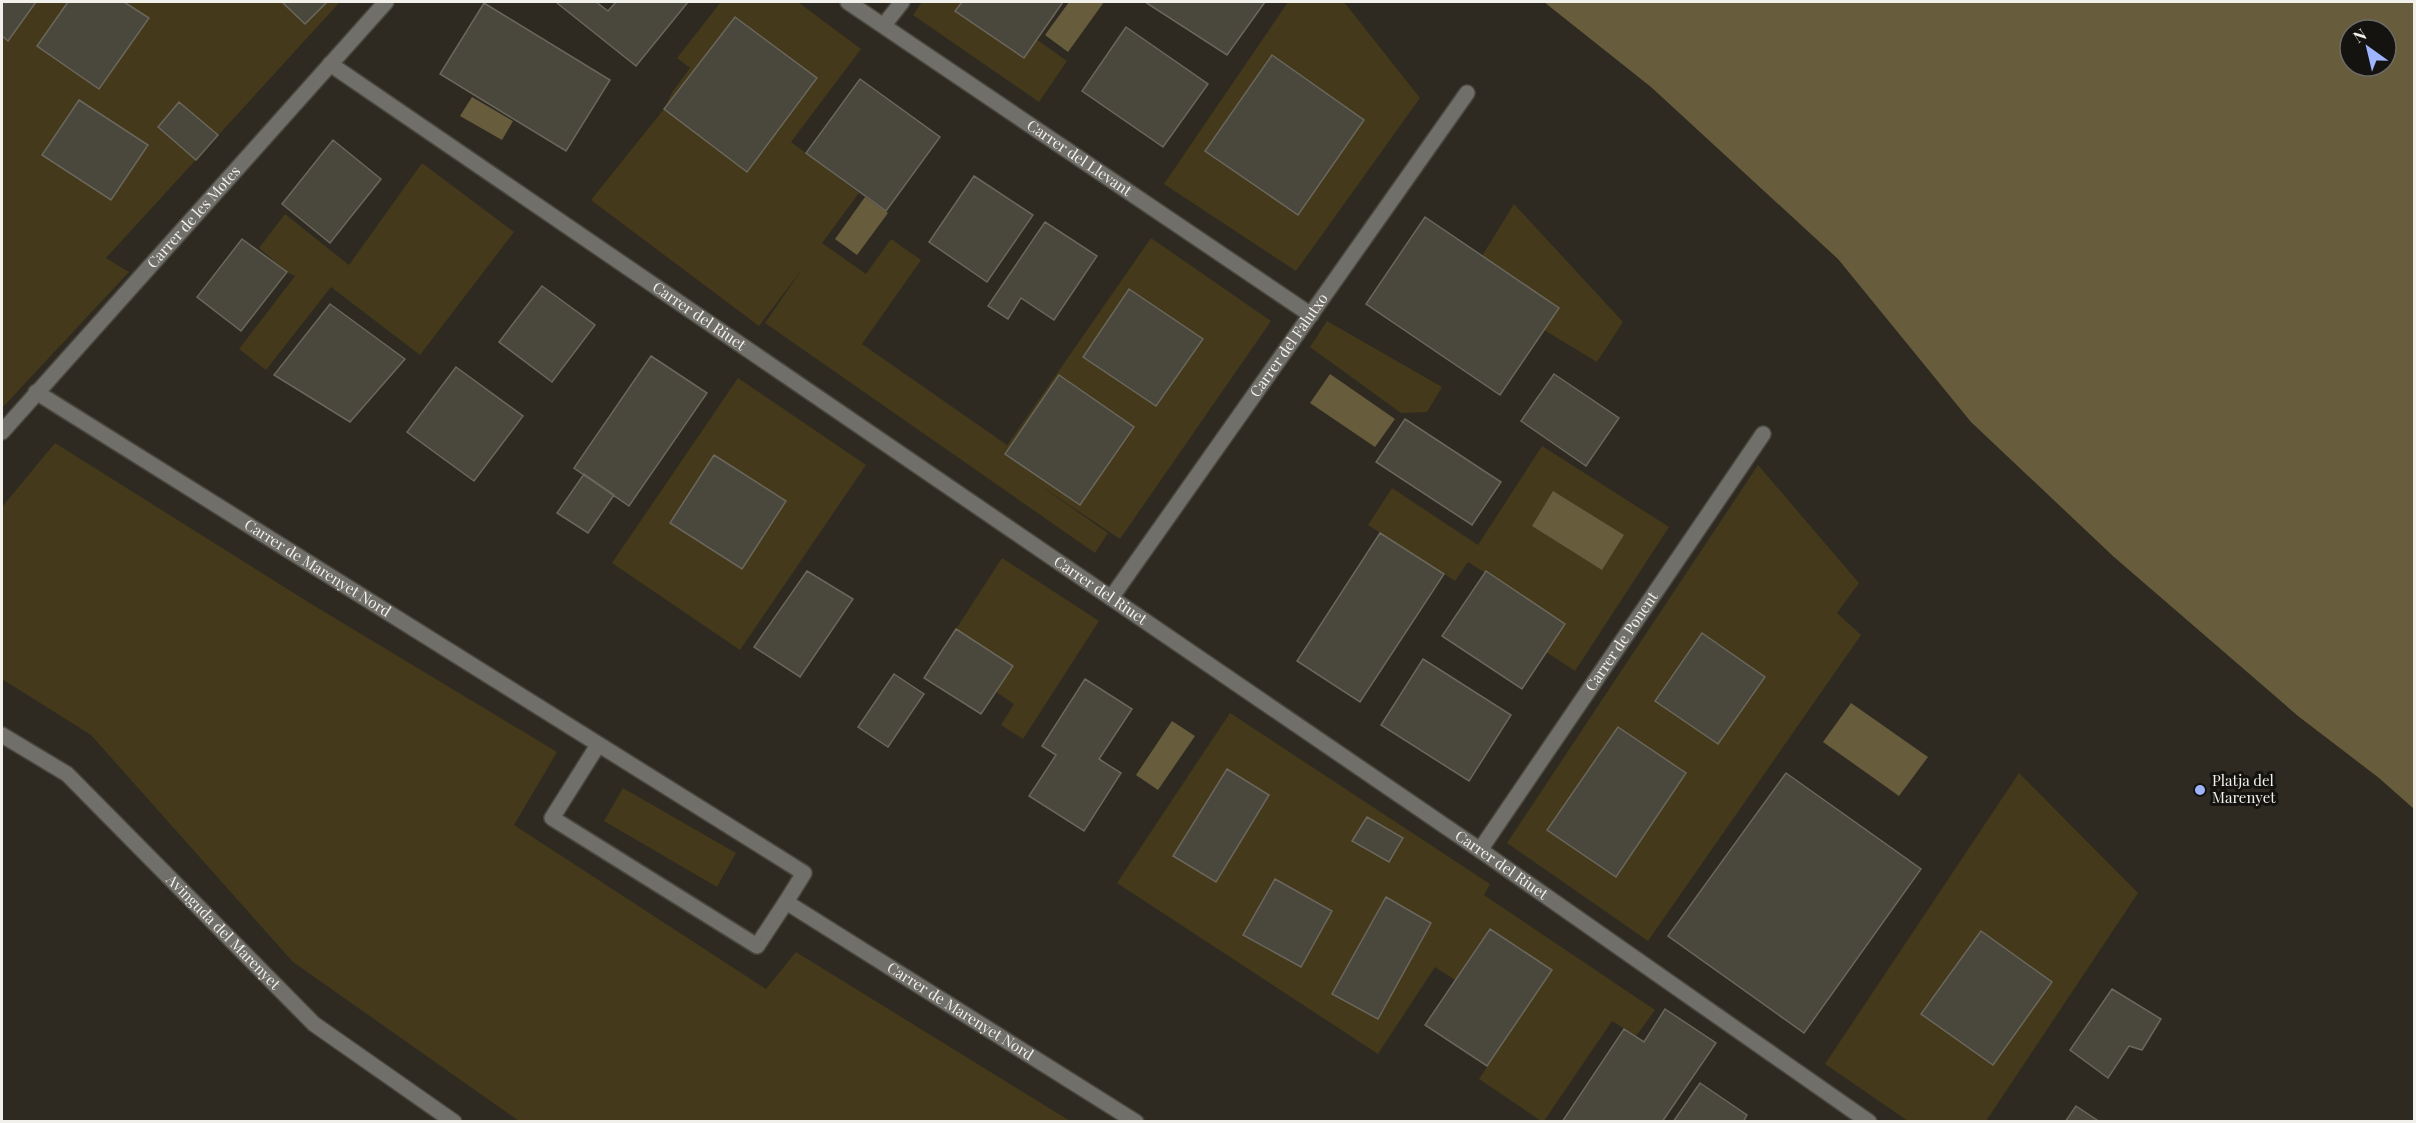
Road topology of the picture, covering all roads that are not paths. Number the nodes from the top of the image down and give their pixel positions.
1 (386, 2) edge
2 (848, 2) edge
3 (902, 2) edge
4 (884, 25) junction
5 (330, 64) junction
6 (1467, 93) dead end
7 (1311, 315) junction
8 (36, 393) junction
9 (2, 432) edge
10 (1763, 434) dead end
11 (1111, 598) junction
12 (2, 735) edge
13 (598, 745) junction
14 (1480, 849) junction
15 (786, 902) junction
16 (454, 1122) edge
17 (1136, 1122) edge
18 (1869, 1122) edge

1 - 5 street, Carrer de les Motes
2 - 4 street, Carrer del Llevant
3 - 4 street
4 - 7 street, Carrer del Llevant
5 - 8 street, Carrer de les Motes
5 - 11 street, Carrer del Riuet
6 - 7 street, Carrer del Falutxo
7 - 11 street, Carrer del Falutxo
8 - 9 street, Carrer de les Motes
8 - 13 street, Carrer de Marenyet Nord
10 - 14 street, Carrer de Ponent
11 - 14 street, Carrer del Riuet
12 - 16 street, Avinguda del Marenyet
13 - 15 street, Carrer de Marenyet Nord
13 - 15 street, Carrer de Marenyet Nord
14 - 18 street, Carrer del Riuet
15 - 17 street, Carrer de Marenyet Nord

